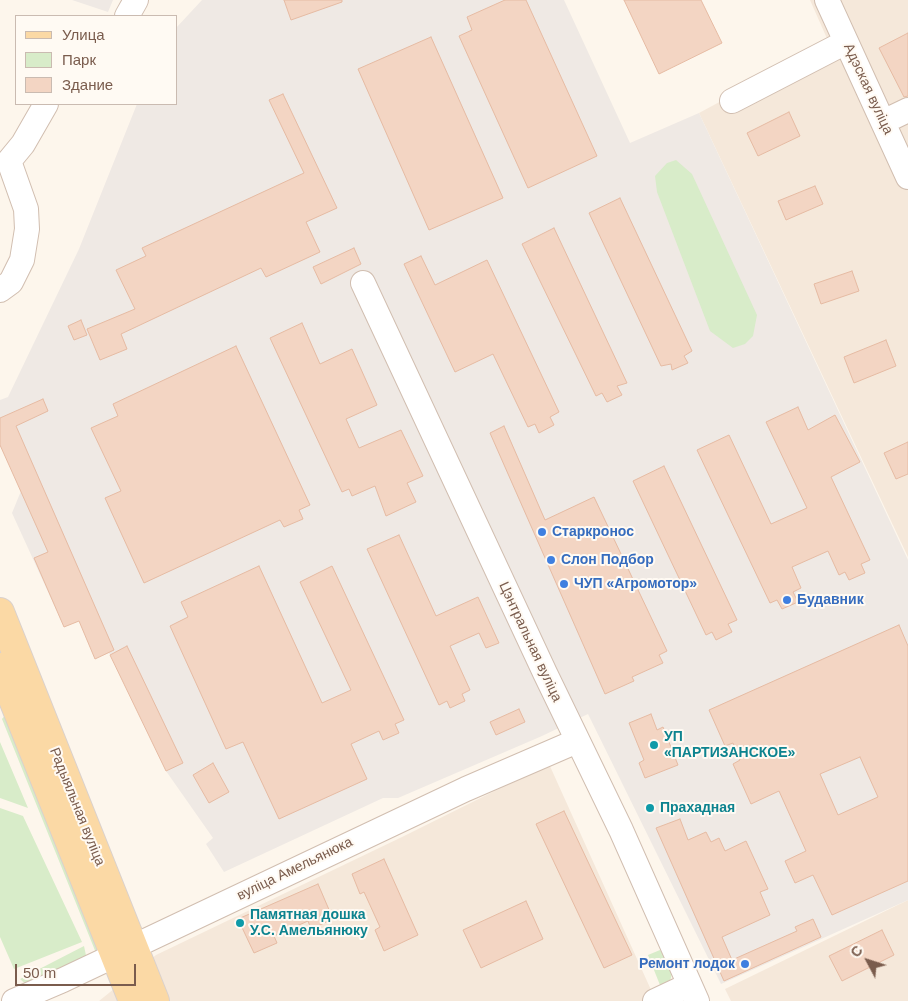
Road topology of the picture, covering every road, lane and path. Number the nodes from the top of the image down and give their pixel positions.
1 (136, 0) edge
2 (827, 0) edge
3 (128, 15) edge
4 (846, 42) junction
5 (732, 101) dead end
6 (45, 105) edge
7 (908, 110) edge
8 (883, 122) junction
9 (908, 177) edge
10 (363, 283) dead end
11 (0, 290) edge
12 (0, 612) edge
13 (0, 668) edge
14 (577, 741) junction
15 (124, 952) junction
16 (693, 993) edge
17 (14, 1001) edge
18 (133, 1001) edge
19 (155, 1001) edge
20 (655, 1001) edge

1 - 3 street
2 - 4 street, Адэская вуліца
4 - 5 street
4 - 8 street, Адэская вуліца
6 - 11 street
7 - 8 street
8 - 9 street, Адэская вуліца
10 - 14 street, Цэнтральная вуліца
12 - 15 main road, Радыяльная вуліца
13 - 15 main road, Радыяльная вуліца
14 - 15 street, вуліца Амельянюка
14 - 16 street, Цэнтральная вуліца
15 - 17 street, вуліца Амельянюка
15 - 18 main road, Радыяльная вуліца
15 - 19 main road, Радыяльная вуліца
16 - 20 street

